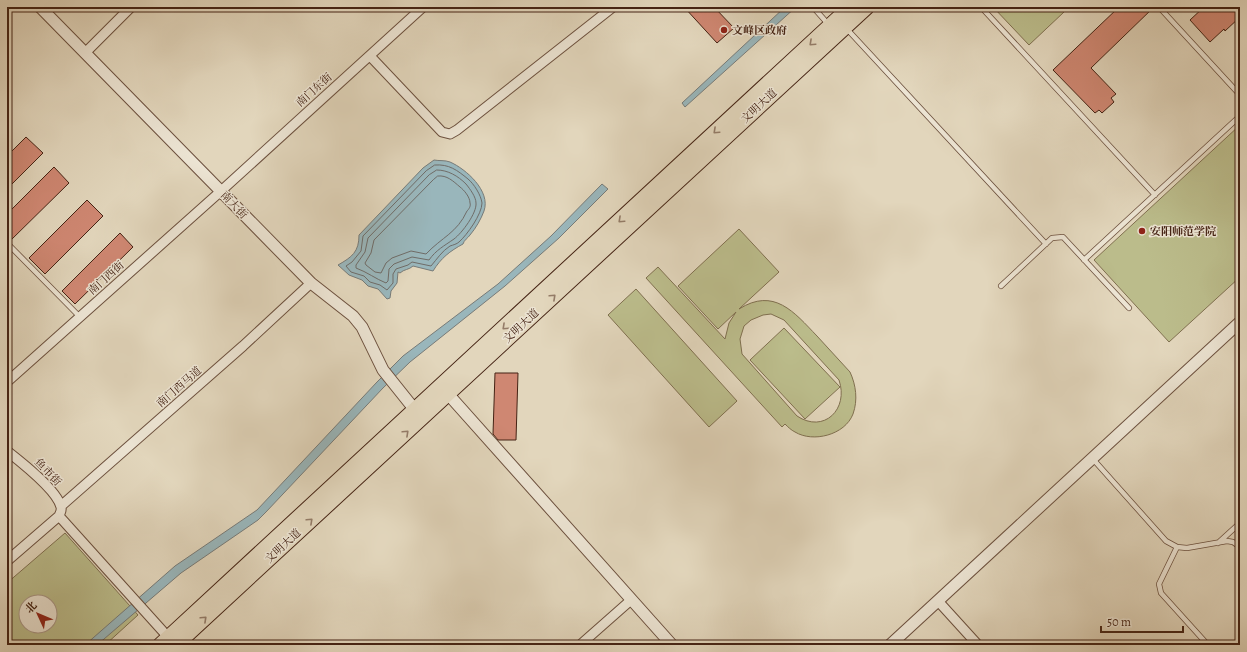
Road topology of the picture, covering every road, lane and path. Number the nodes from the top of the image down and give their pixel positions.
1 (40, 7) edge
2 (131, 7) edge
3 (423, 7) edge
4 (613, 7) edge
5 (813, 7) edge
6 (850, 7) edge
7 (867, 7) edge
8 (981, 7) edge
9 (1159, 7) edge
10 (830, 26) junction
11 (845, 27) junction
12 (85, 53) junction
13 (370, 56) junction
14 (1240, 95) edge
15 (1240, 116) edge
16 (221, 191) junction
17 (1155, 195) junction
18 (7, 243) edge
19 (1046, 244) junction
20 (1084, 260) junction
21 (311, 283) junction
22 (1001, 286) dead end
23 (1129, 308) dead end
24 (80, 318) junction
25 (1240, 322) edge
26 (7, 382) edge
27 (448, 394) junction
28 (414, 410) junction
29 (7, 451) edge
30 (1092, 458) junction
31 (61, 506) junction
32 (59, 516) junction
33 (1240, 522) edge
34 (1218, 543) junction
35 (1177, 547) junction
36 (1240, 547) edge
37 (7, 561) edge
38 (631, 600) junction
39 (938, 601) junction
40 (168, 642) edge
41 (580, 645) edge
42 (672, 645) edge
43 (890, 645) edge
44 (978, 645) edge
45 (1208, 645) edge

1 - 12 street, 南大街
2 - 12 street
3 - 13 street, 南门东街
4 - 13 street
5 - 10 lane
6 - 10 main road, 文明大道
7 - 11 main road, 文明大道
8 - 17 lane
9 - 14 lane
10 -> 28 main road, 文明大道
11 - 19 lane
27 -> 11 main road, 文明大道
12 - 16 street, 南大街
13 - 16 street, 南门东街
15 - 17 lane
16 - 21 street, 南大街
16 - 24 street, 南门西街
17 - 20 lane
18 - 24 lane
19 - 20 lane
19 - 22 lane
20 - 23 lane
21 - 28 street, 南大街
21 - 31 street, 南门西马道
24 - 26 street, 南门西街
25 - 30 street
27 - 38 street
40 -> 27 main road, 文明大道
28 - 40 main road, 文明大道
29 - 31 street, 鱼市街
30 - 35 lane
30 - 39 street
31 - 32 street
32 - 37 street
32 - 40 street
33 - 34 lane
34 - 35 lane
34 - 36 lane
35 - 45 lane
38 - 41 street
38 - 42 street
39 - 43 street
39 - 44 street

